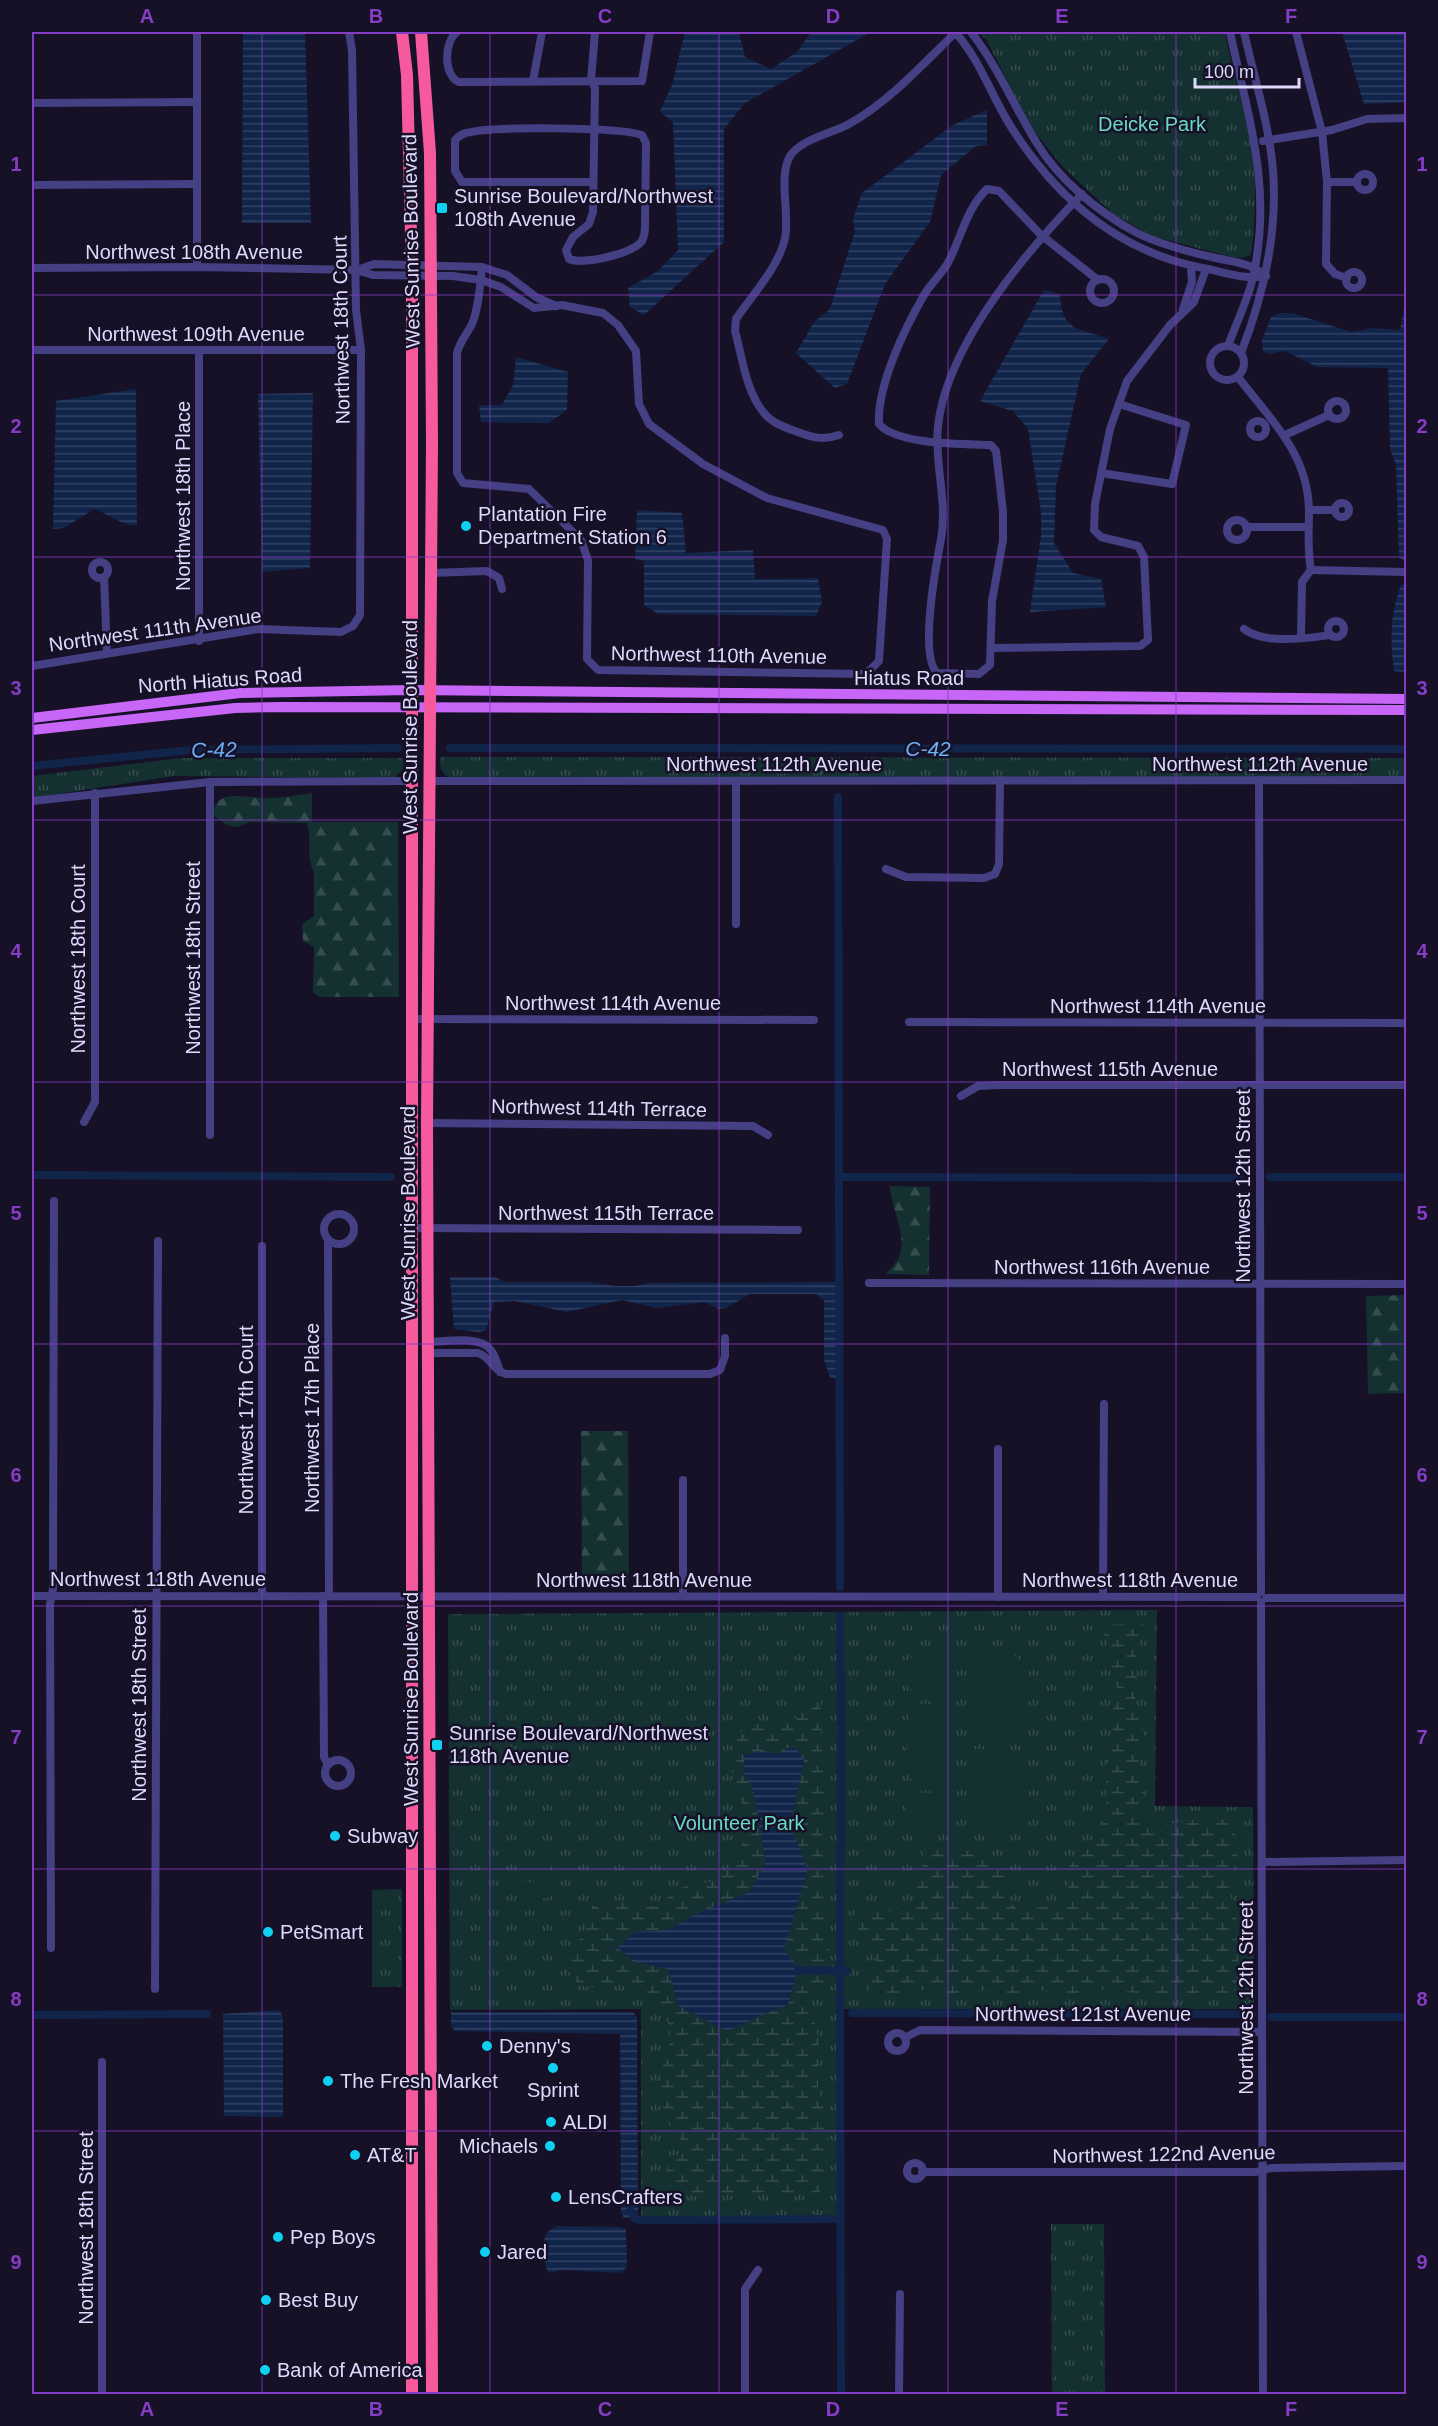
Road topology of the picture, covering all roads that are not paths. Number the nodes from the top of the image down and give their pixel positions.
1 (197, 32) edge
2 (349, 32) edge
3 (402, 32) edge
4 (421, 32) edge
5 (457, 32) edge
6 (542, 32) edge
7 (595, 32) edge
8 (650, 32) edge
9 (956, 32) edge
10 (971, 32) edge
11 (1230, 32) edge
12 (1244, 32) edge
13 (1296, 32) edge
14 (591, 80) junction
15 (533, 81) junction
16 (197, 102) junction
17 (32, 103) edge
18 (1407, 118) edge
19 (595, 129) junction
20 (1322, 132) junction
21 (1268, 140) junction
22 (1256, 142) junction
23 (1327, 182) junction
24 (1357, 182) dead end
25 (593, 183) junction
26 (196, 184) junction
27 (32, 185) edge
28 (1082, 194) junction
29 (1073, 204) junction
30 (1041, 236) junction
31 (431, 264) junction
32 (1255, 266) junction
33 (197, 267) junction
34 (482, 267) junction
35 (1191, 267) junction
36 (32, 268) edge
37 (1206, 269) junction
38 (356, 270) junction
39 (412, 270) junction
40 (1266, 276) junction
41 (431, 277) junction
42 (1253, 278) junction
43 (1347, 278) dead end
44 (480, 280) junction
45 (1098, 280) dead end
46 (556, 306) junction
47 (1182, 312) junction
48 (1228, 346) junction
49 (32, 350) edge
50 (361, 350) junction
51 (199, 351) junction
52 (1241, 353) junction
53 (1238, 377) junction
54 (1119, 404) junction
55 (1329, 415) dead end
56 (839, 435) dead end
57 (1285, 435) junction
58 (936, 442) junction
59 (1101, 473) junction
60 (1309, 510) junction
61 (1335, 510) dead end
62 (1246, 527) dead end
63 (1306, 527) junction
64 (1311, 570) junction
65 (1407, 572) edge
66 (431, 573) junction
67 (104, 577) dead end
68 (502, 589) dead end
69 (353, 626) joint
70 (1244, 629) dead end
71 (1331, 635) dead end
72 (1301, 638) junction
73 (199, 640) junction
74 (991, 648) junction
75 (107, 653) junction
76 (32, 666) edge
77 (874, 668) joint
78 (411, 690) junction
79 (430, 690) junction
80 (1407, 699) edge
81 (411, 706) junction
82 (430, 706) junction
83 (1407, 710) edge
84 (32, 718) edge
85 (32, 730) edge
86 (1000, 780) junction
87 (1259, 780) junction
88 (1407, 780) edge
89 (411, 781) junction
90 (429, 781) junction
91 (736, 781) junction
92 (210, 782) junction
93 (95, 794) junction
94 (32, 801) edge
95 (886, 869) dead end
96 (736, 924) dead end
97 (412, 1019) junction
98 (428, 1019) junction
99 (814, 1020) dead end
100 (909, 1022) dead end
101 (1260, 1022) junction
102 (1407, 1023) edge
103 (1260, 1085) junction
104 (1407, 1085) edge
105 (961, 1096) dead end
106 (84, 1122) dead end
107 (427, 1123) junction
108 (210, 1135) dead end
109 (768, 1135) dead end
110 (54, 1201) dead end
111 (413, 1228) junction
112 (428, 1228) junction
113 (798, 1230) dead end
114 (328, 1239) dead end
115 (158, 1241) dead end
116 (262, 1246) dead end
117 (869, 1283) dead end
118 (1260, 1284) junction
119 (1407, 1284) edge
120 (725, 1338) dead end
121 (463, 1342) junction
122 (428, 1347) junction
123 (463, 1353) junction
124 (500, 1372) junction
125 (1104, 1404) dead end
126 (998, 1449) dead end
127 (683, 1480) dead end
128 (262, 1595) junction
129 (32, 1596) edge
130 (51, 1596) junction
131 (156, 1596) junction
132 (326, 1596) junction
133 (413, 1596) junction
134 (430, 1596) junction
135 (683, 1596) junction
136 (998, 1597) junction
137 (1103, 1597) junction
138 (1261, 1597) junction
139 (1407, 1598) edge
140 (328, 1765) dead end
141 (1407, 1860) edge
142 (1262, 1862) junction
143 (51, 1948) dead end
144 (155, 1989) dead end
145 (1262, 2032) junction
146 (906, 2037) dead end
147 (102, 2062) dead end
148 (1407, 2166) edge
149 (1263, 2171) junction
150 (922, 2172) dead end
151 (758, 2270) dead end
152 (900, 2294) dead end
153 (102, 2394) edge
154 (412, 2394) edge
155 (432, 2394) edge
156 (745, 2394) edge
157 (899, 2394) edge
158 (1263, 2394) edge

1 - 16 street
2 - 38 street, Northwest 18th Court
3 - 39 highway, West Sunrise Boulevard
4 - 31 highway, West Sunrise Boulevard
5 - 15 street
6 - 15 street
7 - 14 street
8 - 14 street
9 - 29 street
9 - 56 street
10 - 28 street
11 - 22 street
12 - 21 street
13 - 20 street
14 - 15 street
14 - 19 street
16 - 17 street
16 - 26 street
18 - 20 street
19 - 25 street
19 - 25 street
19 - 25 street
20 - 21 street
20 - 23 street
21 - 22 street
21 - 40 street
22 - 32 street
23 - 24 street
23 - 43 street
26 - 27 street
26 - 33 street
28 - 29 street
28 - 32 street
29 - 30 street
29 - 35 street
30 - 45 street
30 - 58 street
30 - 58 street
31 - 34 street, Northwest 108th Avenue
31 - 39 street, Northwest 108th Avenue
31 - 41 highway, West Sunrise Boulevard
32 - 40 street
32 - 42 street
33 - 36 street, Northwest 108th Avenue
33 - 38 street, Northwest 108th Avenue
34 - 44 street
34 - 46 street, Northwest 108th Avenue
35 - 37 street
35 - 47 street
37 - 42 street
37 - 47 street
38 - 39 street, Northwest 108th Avenue
38 - 50 street, Northwest 18th Court
39 - 41 street, Northwest 108th Avenue
39 - 78 highway, West Sunrise Boulevard
40 - 42 street
40 - 52 street
41 - 44 street, Northwest 108th Avenue
41 - 66 highway, West Sunrise Boulevard
42 - 48 street
44 - 46 street, Northwest 108th Avenue
44 - 77 street, Northwest 110th Avenue
46 - 77 street, Northwest 108th Avenue
47 - 54 street
48 - 52 street
48 - 53 street
49 - 51 street, Northwest 109th Avenue
50 - 51 street, Northwest 109th Avenue
50 - 69 street, Northwest 18th Court
51 - 73 street, Northwest 18th Place
52 - 53 street
53 - 57 street
54 - 59 street
54 - 59 street
55 - 57 street
57 - 60 street
58 - 74 street
58 - 74 street
59 - 74 street
60 - 61 street
60 - 63 street
62 - 63 street
63 - 64 street
64 - 65 street
64 - 72 street
66 - 68 street
66 - 79 highway, West Sunrise Boulevard
67 - 75 street
69 - 73 street, Northwest 111th Avenue
70 - 72 street
71 - 72 street
73 - 75 street, Northwest 111th Avenue
75 - 76 street, Northwest 111th Avenue
78 - 79 main road, Hiatus Road
78 - 81 highway, West Sunrise Boulevard
78 - 84 main road, North Hiatus Road
79 - 80 main road, Hiatus Road
79 - 82 highway, West Sunrise Boulevard
81 - 82 main road, Hiatus Road
81 - 85 main road, North Hiatus Road
81 - 89 highway, West Sunrise Boulevard
82 - 83 main road, Hiatus Road
82 - 90 highway, West Sunrise Boulevard
86 - 87 street, Northwest 112th Avenue
86 - 91 street, Northwest 112th Avenue
86 - 95 street
87 - 88 street, Northwest 112th Avenue
87 - 101 street, Northwest 12th Street
89 - 92 street
89 - 97 highway, West Sunrise Boulevard
90 - 91 street, Northwest 112th Avenue
90 - 98 highway, West Sunrise Boulevard
91 - 96 street
92 - 93 street
92 - 108 street, Northwest 18th Street
93 - 94 street
93 - 106 street, Northwest 18th Court
97 - 98 street, Northwest 114th Avenue
97 - 111 highway, West Sunrise Boulevard
98 - 99 street, Northwest 114th Avenue
98 - 107 highway, West Sunrise Boulevard
100 - 101 street, Northwest 114th Avenue
101 - 102 street, Northwest 114th Avenue
101 - 103 street, Northwest 12th Street
103 - 104 street, Northwest 115th Avenue
103 - 105 street, Northwest 115th Avenue
103 - 118 street, Northwest 12th Street
107 - 109 street, Northwest 114th Terrace
107 - 112 highway, West Sunrise Boulevard
110 - 130 street
111 - 112 street, Northwest 115th Terrace
111 - 133 highway, West Sunrise Boulevard
112 - 113 street, Northwest 115th Terrace
112 - 122 highway, West Sunrise Boulevard
114 - 132 street, Northwest 17th Place
115 - 131 street, Northwest 18th Street
116 - 128 street, Northwest 17th Court
117 - 118 street, Northwest 116th Avenue
118 - 119 street, Northwest 116th Avenue
118 - 138 street, Northwest 12th Street
120 - 124 street
121 - 122 street
121 - 123 street
121 - 124 street
122 - 123 street
122 - 134 highway, West Sunrise Boulevard
123 - 124 street
125 - 137 street
126 - 136 street
127 - 135 street
128 - 131 street, Northwest 118th Avenue
128 - 132 street, Northwest 118th Avenue
129 - 130 street, Northwest 118th Avenue
130 - 131 street, Northwest 118th Avenue
130 - 143 street
131 - 144 street, Northwest 18th Street
132 - 133 street, Northwest 118th Avenue
132 - 140 street, Northwest 17th Place
133 - 134 street, Northwest 118th Avenue
133 - 154 highway, West Sunrise Boulevard
134 - 135 street, Northwest 118th Avenue
134 - 155 highway, West Sunrise Boulevard
135 - 136 street, Northwest 118th Avenue
136 - 137 street, Northwest 118th Avenue
137 - 138 street, Northwest 118th Avenue
138 - 139 street, Northwest 118th Avenue
138 - 142 street, Northwest 12th Street
141 - 142 street
142 - 145 street, Northwest 12th Street
145 - 146 street, Northwest 121st Avenue
145 - 149 street, Northwest 12th Street
147 - 153 street, Northwest 18th Street
148 - 149 street, Northwest 122nd Avenue
149 - 150 street, Northwest 122nd Avenue
149 - 158 street, Northwest 12th Street
151 - 156 street
152 - 157 street

